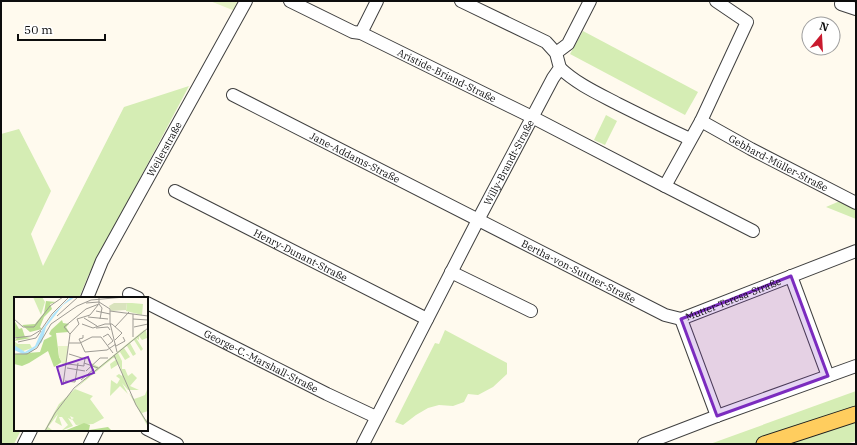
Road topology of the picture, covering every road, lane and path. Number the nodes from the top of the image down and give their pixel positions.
1 (246, 1) edge
2 (290, 1) edge
3 (377, 1) edge
4 (461, 1) edge
5 (590, 1) edge
6 (716, 1) edge
7 (840, 4) dead end
8 (856, 9) edge
9 (361, 33) junction
10 (556, 53) junction
11 (560, 68) junction
12 (233, 95) dead end
13 (532, 117) junction
14 (701, 121) junction
15 (690, 139) junction
16 (665, 186) junction
17 (175, 191) dead end
18 (856, 203) edge
19 (478, 220) junction
20 (753, 231) dead end
21 (856, 252) edge
22 (451, 272) junction
23 (791, 276) junction
24 (87, 297) edge
25 (148, 304) edge
26 (531, 312) dead end
27 (427, 318) junction
28 (681, 319) junction
29 (856, 366) edge
30 (828, 376) junction
31 (856, 414) edge
32 (717, 416) junction
33 (376, 417) junction
34 (148, 430) edge
35 (30, 431) edge
36 (96, 431) edge
37 (24, 444) edge
38 (90, 444) edge
39 (177, 444) edge
40 (363, 444) edge
41 (644, 444) edge
42 (764, 444) edge

1 - 24 street, Weilerstraße
2 - 9 street, Aristide-Briand-Straße
3 - 9 street
4 - 10 street
5 - 10 street
6 - 14 street
7 - 8 street
9 - 13 street, Aristide-Briand-Straße
10 - 11 street
11 - 13 street, Willy-Brandt-Straße
11 - 15 street
12 - 19 street, Jane-Addams-Straße
13 - 16 street, Aristide-Briand-Straße
13 - 19 street, Willy-Brandt-Straße
14 - 15 street
14 - 18 street, Gebhard-Müller-Straße
15 - 16 street
16 - 20 street, Aristide-Briand-Straße
17 - 27 street, Henry-Dunant-Straße
19 - 22 street, Willy-Brandt-Straße
19 - 28 street, Bertha-von-Suttner-Straße
21 - 23 street, Mutter-Teresa-Straße
22 - 26 street
22 - 27 street, Willy-Brandt-Straße
23 - 28 street, Mutter-Teresa-Straße
23 - 30 street, Mutter-Teresa-Straße
25 - 33 street, George-C.-Marshall-Straße
27 - 33 street, Willy-Brandt-Straße
28 - 32 street, Mutter-Teresa-Straße
29 - 30 street
30 - 32 street
31 - 42 main road
32 - 41 street
33 - 40 street, Willy-Brandt-Straße
34 - 39 street
35 - 37 street
36 - 38 street

